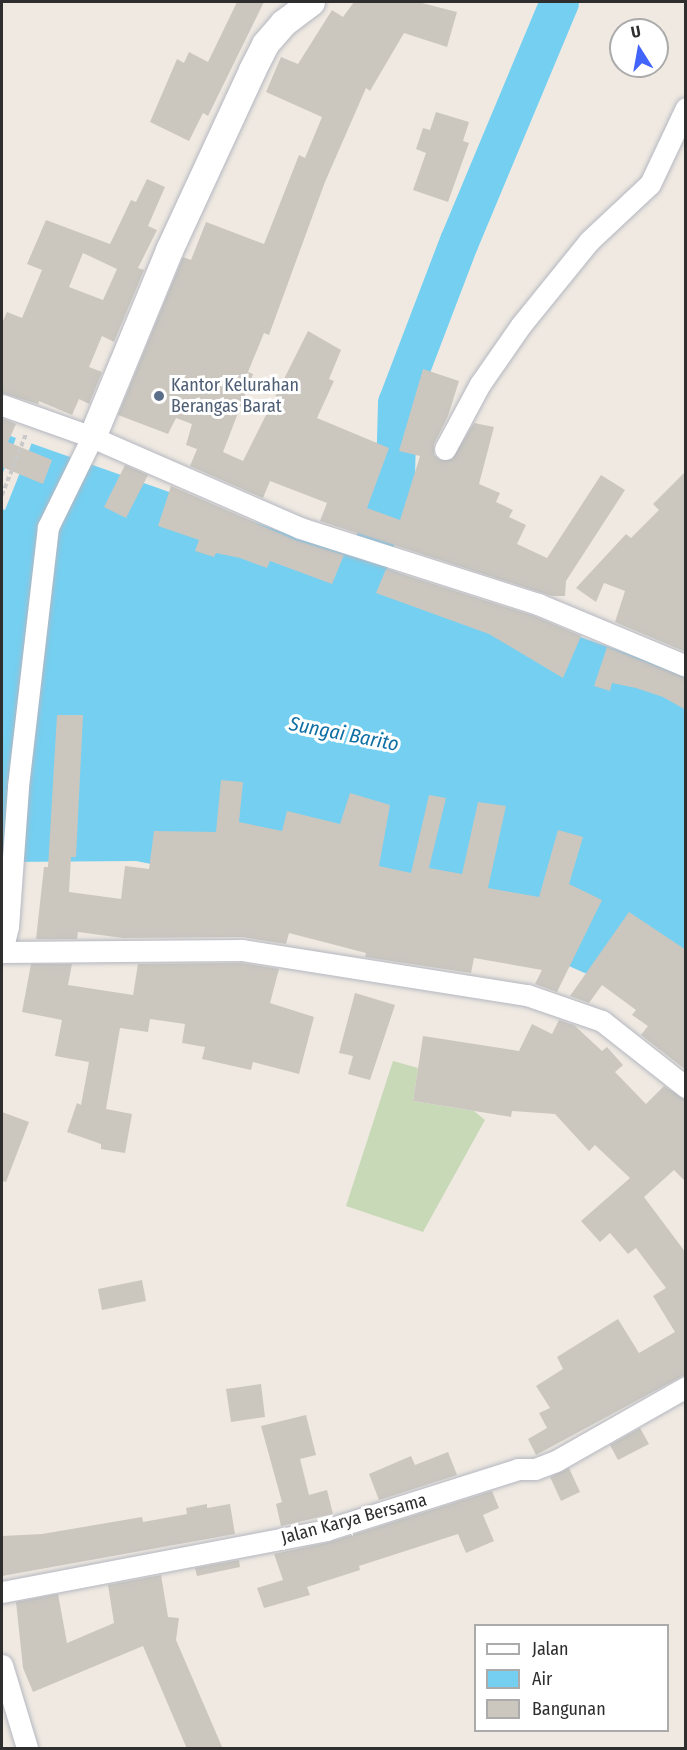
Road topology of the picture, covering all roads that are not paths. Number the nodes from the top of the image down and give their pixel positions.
1 (311, 2) edge
2 (686, 108) edge
3 (2, 405) edge
4 (89, 443) junction
5 (445, 449) dead end
6 (686, 666) edge
7 (2, 952) edge
8 (686, 1087) edge
9 (686, 1387) edge
10 (2, 1592) edge
11 (2, 1665) edge
12 (27, 1749) edge

1 - 4 street
2 - 5 street
3 - 4 street
4 - 6 street
4 - 7 street
7 - 8 street
9 - 10 street, Jalan Karya Bersama
11 - 12 street

